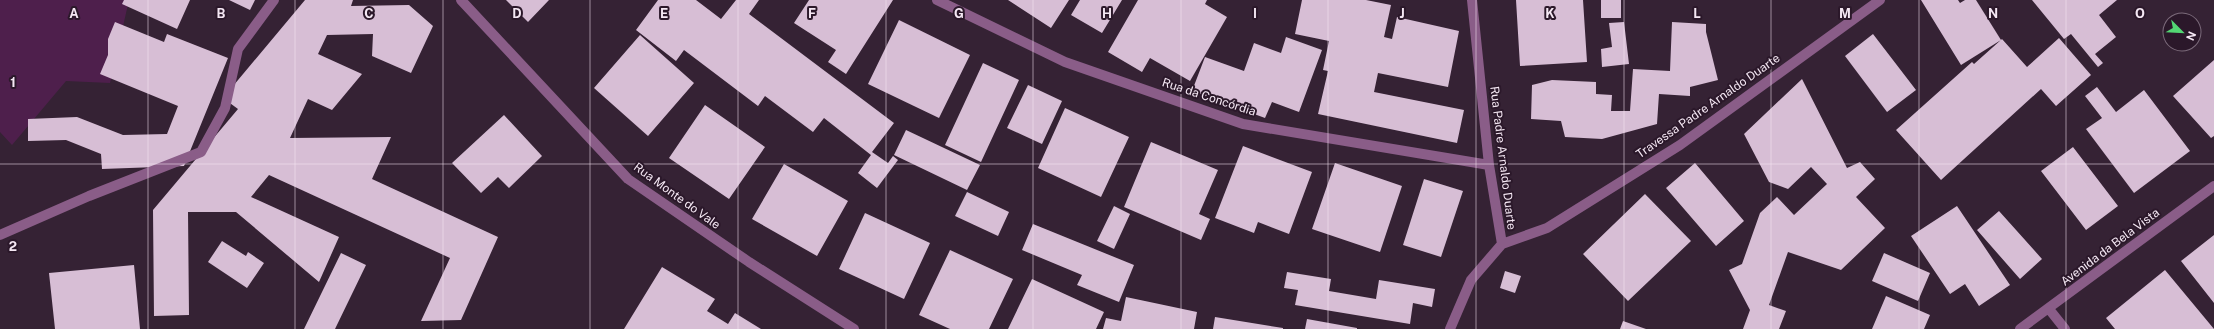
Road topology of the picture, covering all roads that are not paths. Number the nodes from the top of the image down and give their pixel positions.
1 (274, 0) edge
2 (461, 0) edge
3 (937, 0) edge
4 (1472, 0) edge
5 (1880, 0) edge
6 (1489, 165) junction
7 (2214, 186) edge
8 (0, 235) edge
9 (1502, 244) junction
10 (2049, 308) junction
11 (854, 329) edge
12 (1450, 329) edge
13 (2020, 329) edge
14 (2065, 329) edge

1 - 8 street
2 - 11 street, Rua Monte do Vale
3 - 6 street, Rua da Concórdia
4 - 6 street, Rua Padre Arnaldo Duarte
5 - 9 street, Travessa Padre Arnaldo Duarte
6 - 9 street, Rua Padre Arnaldo Duarte
7 - 10 street, Avenida da Bela Vista
9 - 12 street, Rua Padre Arnaldo Duarte
10 - 13 street, Avenida da Bela Vista
10 - 14 street

